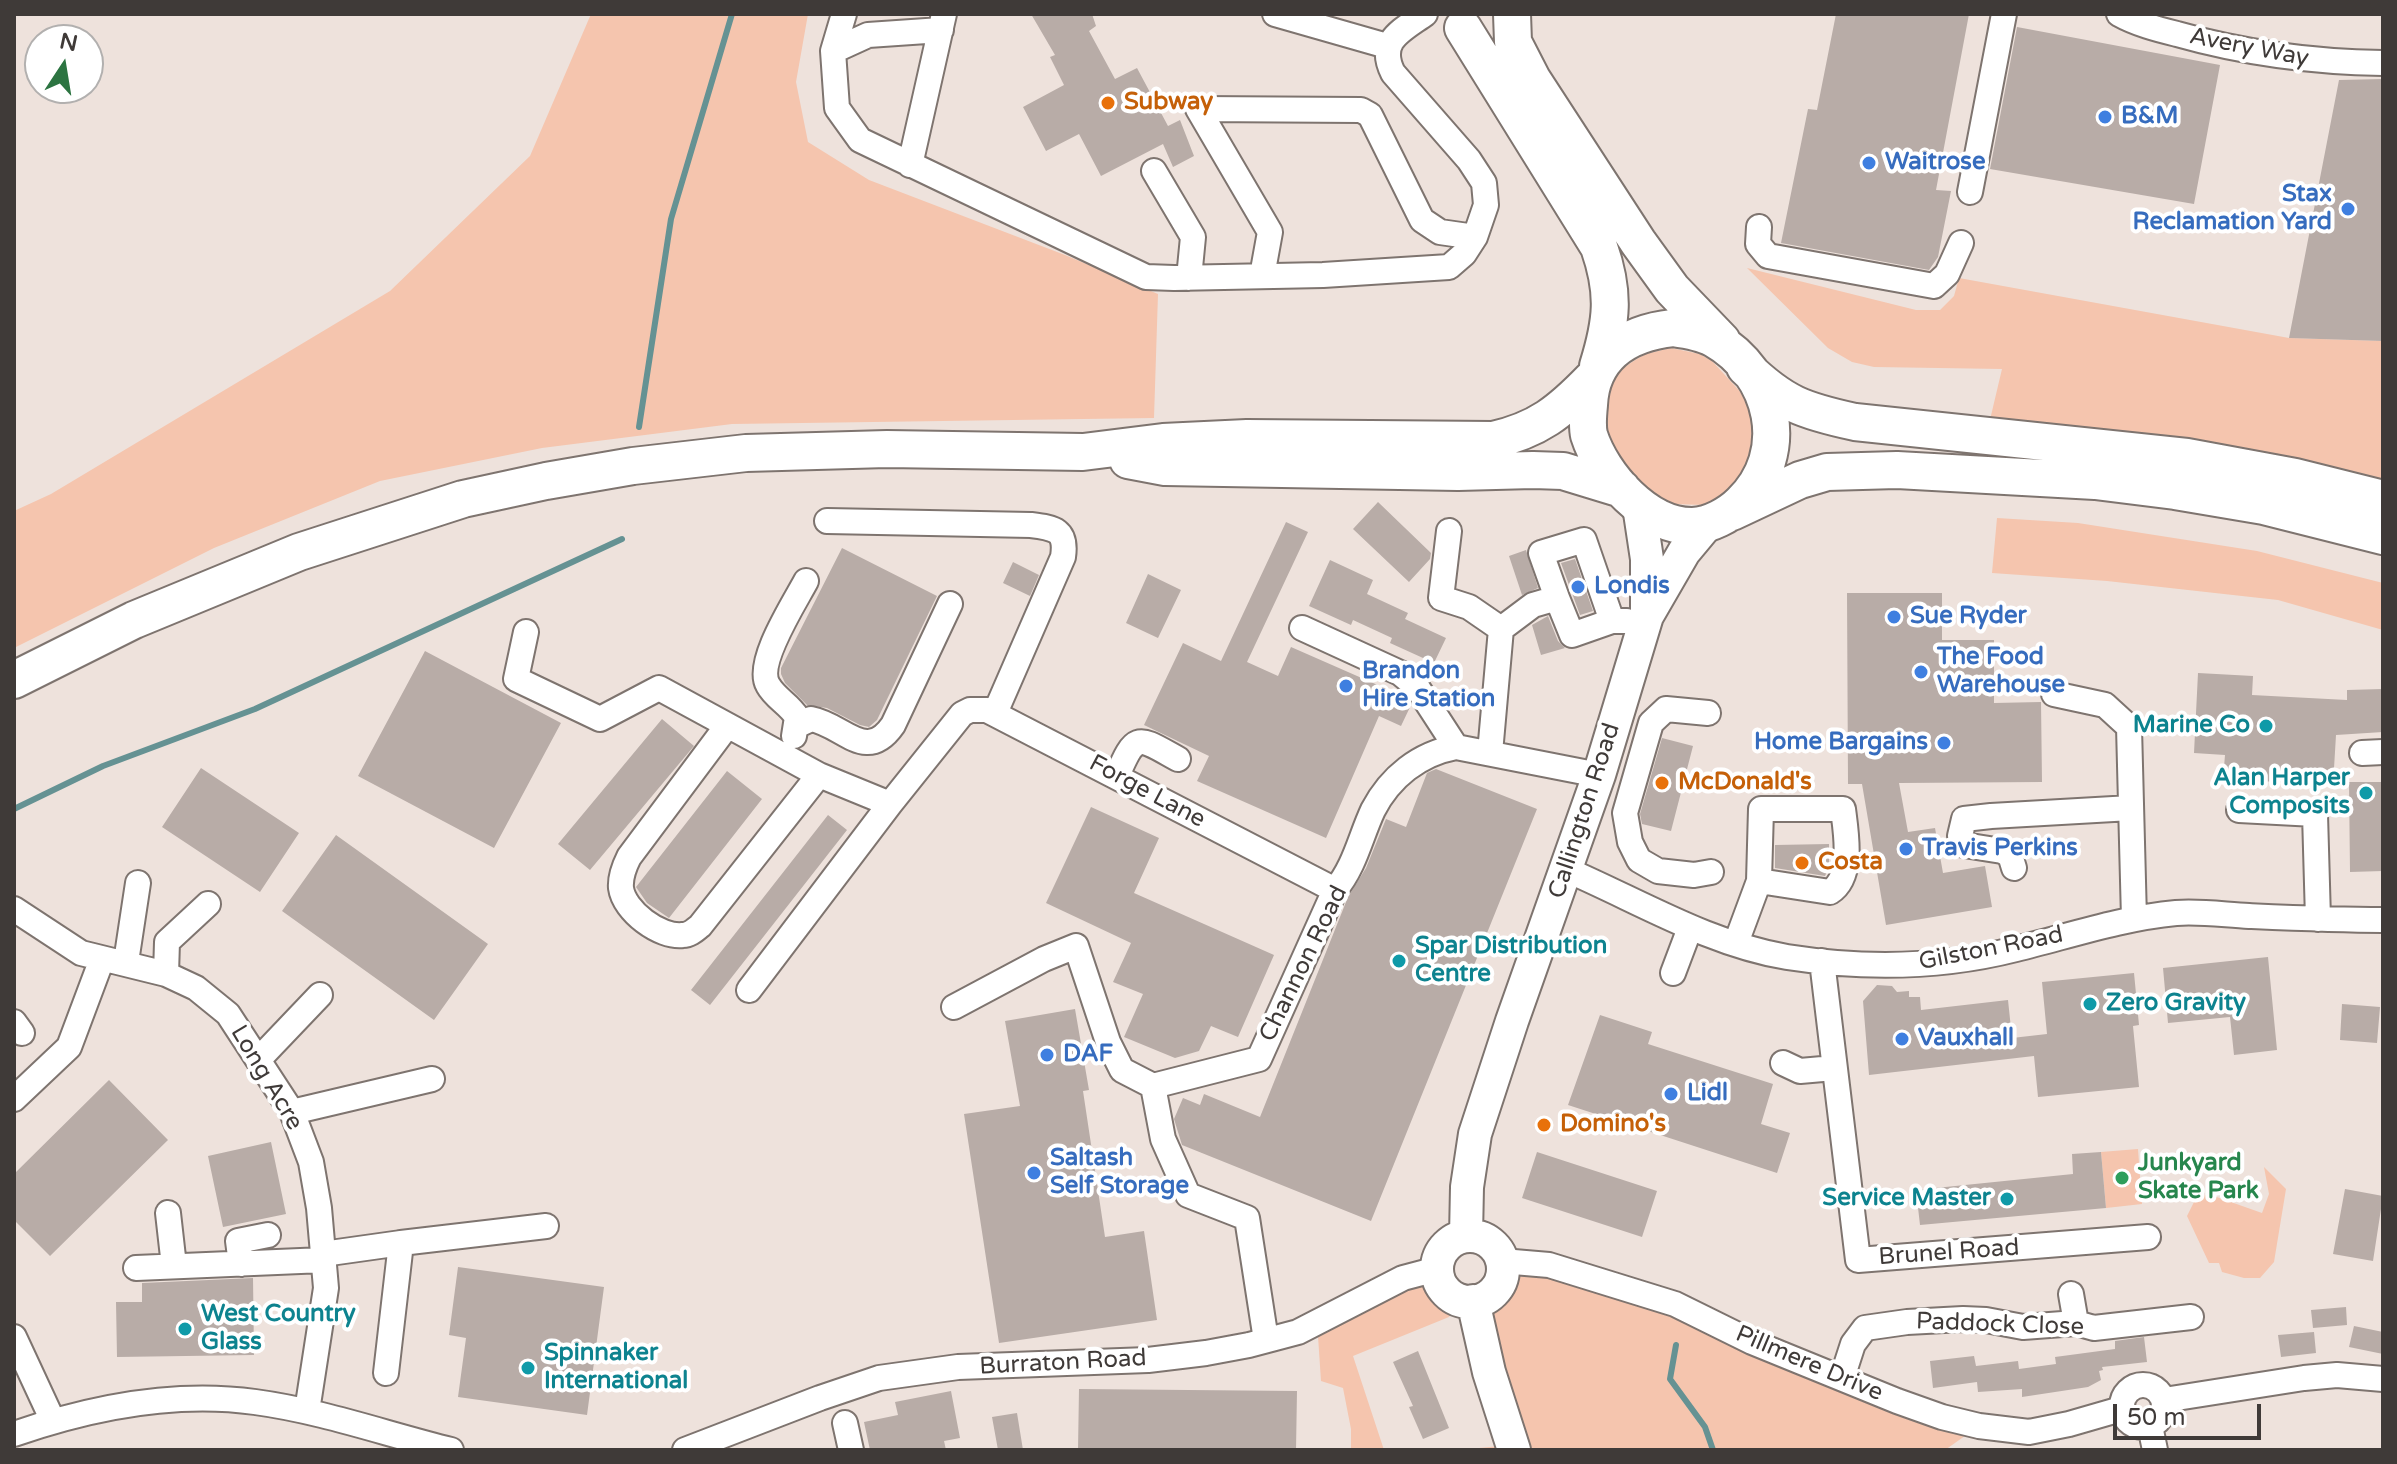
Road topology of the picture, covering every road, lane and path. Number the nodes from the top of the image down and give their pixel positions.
1 (844, 14) edge
2 (1275, 14) edge
3 (1425, 14) edge
4 (1510, 14) edge
5 (2004, 14) edge
6 (2130, 17) edge
7 (1452, 21) edge
8 (943, 22) edge
9 (1387, 46) junction
10 (833, 51) junction
11 (2383, 63) edge
12 (910, 165) junction
13 (1154, 171) dead end
14 (1970, 192) dead end
15 (1759, 227) dead end
16 (1475, 237) junction
17 (1961, 243) dead end
18 (1262, 276) junction
19 (1189, 278) junction
20 (1737, 358) junction
21 (1595, 373) junction
22 (1083, 452) junction
23 (1630, 498) junction
24 (2383, 499) edge
25 (1720, 517) junction
26 (827, 521) dead end
27 (1449, 531) dead end
28 (2383, 536) edge
29 (806, 581) dead end
30 (1557, 598) junction
31 (950, 604) dead end
32 (1646, 619) junction
33 (1612, 621) junction
34 (1302, 628) dead end
35 (1501, 629) junction
36 (526, 632) dead end
37 (14, 680) edge
38 (2054, 694) dead end
39 (995, 713) junction
40 (1708, 713) dead end
41 (798, 725) junction
42 (727, 726) junction
43 (1456, 747) junction
44 (1490, 753) junction
45 (782, 756) junction
46 (1178, 759) dead end
47 (819, 775) junction
48 (1599, 775) junction
49 (1117, 776) junction
50 (890, 804) junction
51 (2131, 808) junction
52 (2239, 810) dead end
53 (2014, 868) dead end
54 (1567, 870) junction
55 (1711, 872) dead end
56 (1759, 881) junction
57 (138, 883) dead end
58 (1335, 890) junction
59 (208, 904) dead end
60 (2134, 919) junction
61 (2318, 919) junction
62 (2383, 920) edge
63 (19, 921) edge
64 (1690, 928) junction
65 (1736, 943) junction
66 (114, 961) junction
67 (1822, 961) junction
68 (1673, 973) dead end
69 (166, 974) junction
70 (749, 990) dead end
71 (320, 995) dead end
72 (954, 1007) dead end
73 (259, 1059) junction
74 (1783, 1063) dead end
75 (1834, 1068) junction
76 (432, 1079) dead end
77 (1153, 1086) junction
78 (14, 1099) edge
79 (292, 1112) junction
80 (168, 1213) dead end
81 (546, 1226) dead end
82 (268, 1235) dead end
83 (1466, 1236) junction
84 (2148, 1237) dead end
85 (401, 1243) junction
86 (324, 1257) junction
87 (1502, 1261) junction
88 (241, 1264) junction
89 (174, 1266) junction
90 (136, 1268) dead end
91 (1437, 1269) junction
92 (2071, 1294) dead end
93 (1473, 1301) junction
94 (2191, 1317) dead end
95 (2076, 1323) junction
96 (14, 1337) edge
97 (1266, 1340) junction
98 (386, 1373) dead end
99 (1842, 1378) junction
100 (2383, 1379) edge
101 (2164, 1400) junction
102 (2121, 1409) junction
103 (307, 1411) junction
104 (53, 1421) junction
105 (845, 1423) dead end
106 (14, 1434) edge
107 (2153, 1438) edge
108 (725, 1444) edge
109 (412, 1445) edge
110 (451, 1450) edge
111 (685, 1450) edge
112 (851, 1450) edge
113 (1514, 1450) edge

1 - 10 street
2 - 9 street
3 - 9 street
4 - 7 highway
4 - 20 highway
5 - 14 street
6 - 11 street, Avery Way
7 - 21 highway
8 - 10 street
8 - 12 street
9 - 16 street
10 - 12 street
12 - 19 street
13 - 19 street
15 - 17 street
16 - 18 street
16 - 18 street
18 - 19 street
20 - 21 highway
20 - 24 highway
20 - 25 highway
21 - 22 highway
21 - 23 highway
22 - 23 highway
22 - 37 highway
23 - 25 highway
23 - 32 main road, Callington Road
25 - 28 highway
25 - 32 main road, Callington Road
26 - 39 street
27 - 35 street
29 - 41 street
30 - 33 street
30 - 33 street
30 - 35 street
31 - 41 street
32 - 33 street
32 - 48 main road, Callington Road
34 - 43 street
35 - 44 street
36 - 42 street
38 - 51 street
39 - 49 street, Forge Lane
39 - 50 street
40 - 55 street
41 - 45 street
42 - 45 street
42 - 47 street
43 - 44 street, Channon Road
43 - 58 street, Channon Road
44 - 48 street, Channon Road
45 - 47 street
46 - 49 street
47 - 50 street
48 - 54 main road, Callington Road
49 - 58 street, Forge Lane
50 - 70 street
51 - 53 street
51 - 60 street
52 - 61 street
54 - 64 street, Gilston Road
54 - 83 main road, Callington Road
56 - 56 street
56 - 65 street
57 - 66 street
58 - 77 street, Channon Road
59 - 69 street
60 - 61 street, Gilston Road
60 - 67 street, Gilston Road
61 - 62 street, Gilston Road
63 - 66 street, Long Acre
64 - 65 street, Gilston Road
64 - 68 street
65 - 67 street, Gilston Road
66 - 69 street, Long Acre
66 - 78 street
67 - 75 street, Brunel Road
69 - 73 street, Long Acre
71 - 73 street
72 - 77 street
73 - 79 street, Long Acre
74 - 75 street
75 - 84 street, Brunel Road
76 - 79 street
77 - 97 street
79 - 86 street, Long Acre
80 - 89 street
81 - 85 street
82 - 88 street
83 - 87 main road
83 - 91 main road
85 - 86 street
85 - 98 street
86 - 88 street
86 - 103 street, Long Acre
87 - 93 main road
87 - 99 street, Pillmere Drive
88 - 89 street
89 - 90 street
91 - 93 main road
91 - 97 street, Burraton Road
92 - 95 street
93 - 113 main road
94 - 95 street, Paddock Close
95 - 99 street, Paddock Close
96 - 104 street
97 - 108 street, Burraton Road
99 - 102 street, Pillmere Drive
100 - 101 street, Pillmere Drive
101 - 102 street, Pillmere Drive
101 - 107 street
102 - 107 street
103 - 104 street
103 - 109 street
104 - 106 street
105 - 112 street
108 - 111 street, Burraton Road
109 - 110 street

